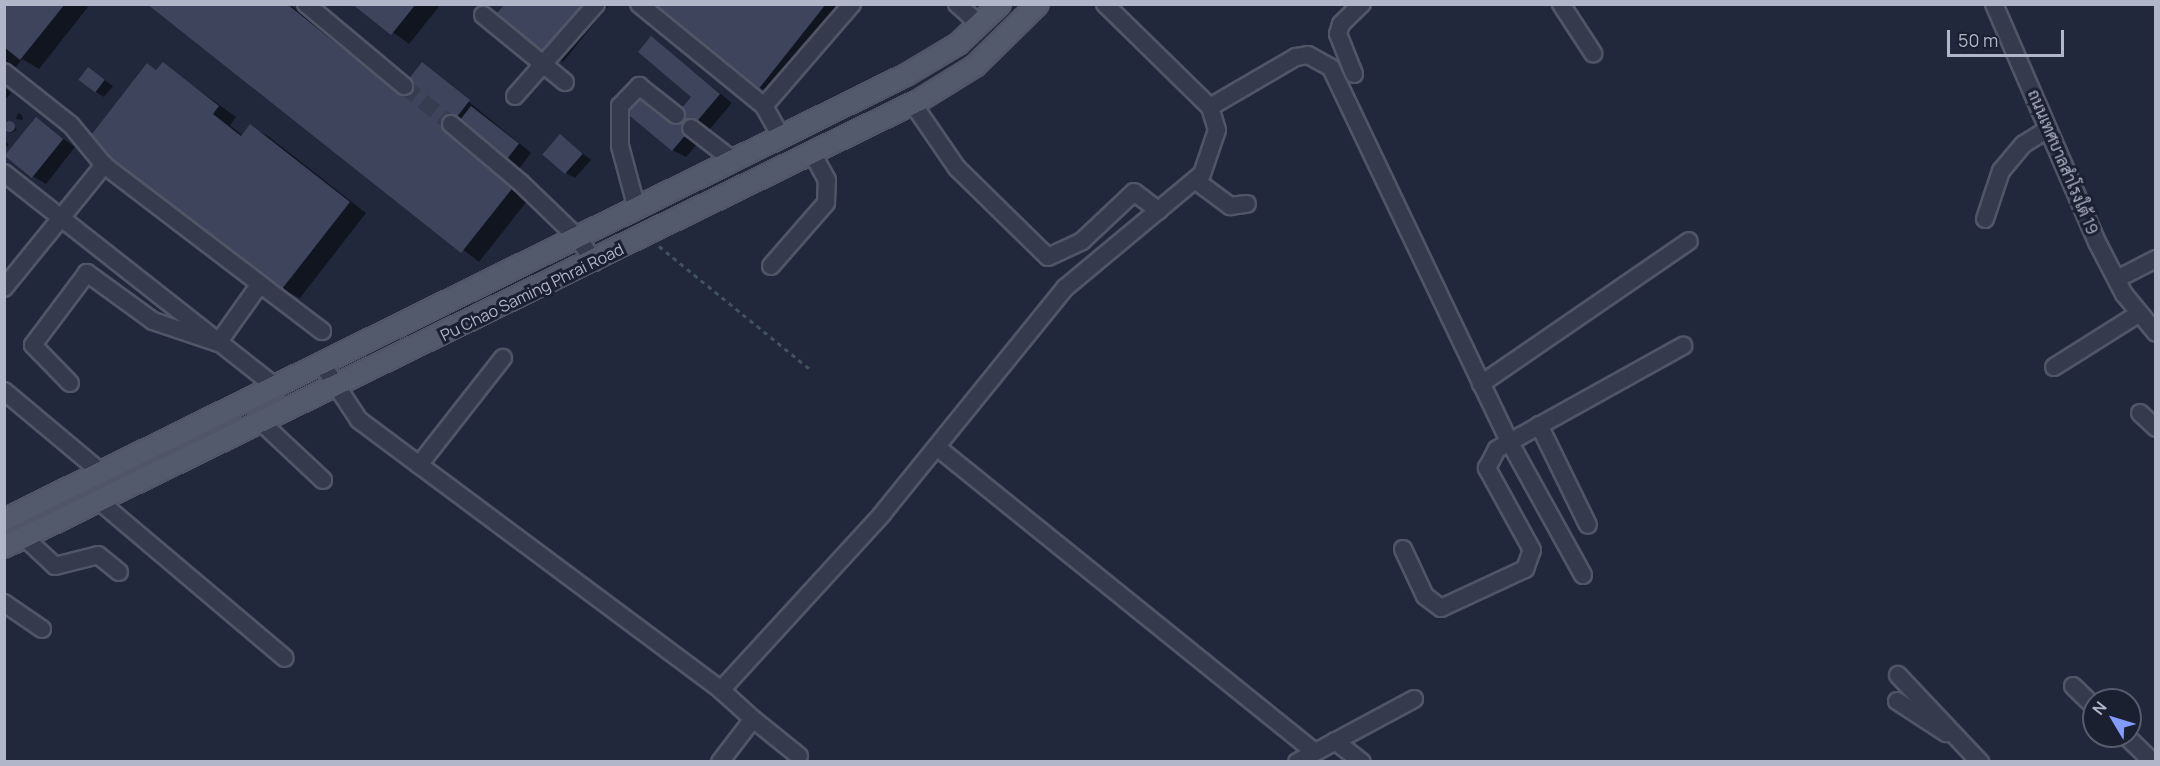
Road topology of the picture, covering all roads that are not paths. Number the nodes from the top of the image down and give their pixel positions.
1 (306, 4) edge
2 (596, 4) edge
3 (639, 4) edge
4 (852, 4) edge
5 (957, 4) edge
6 (1000, 4) edge
7 (1038, 4) edge
8 (1105, 4) edge
9 (1362, 4) edge
10 (1561, 4) edge
11 (1994, 4) edge
12 (483, 15) dead end
13 (979, 24) junction
14 (1593, 53) dead end
15 (543, 64) junction
16 (4, 72) edge
17 (1354, 74) dead end
18 (565, 82) dead end
19 (404, 86) tunnel mouth
20 (515, 96) dead end
21 (912, 104) junction
22 (764, 106) junction
23 (1210, 107) junction
24 (675, 115) dead end
25 (451, 124) tunnel mouth
26 (691, 128) dead end
27 (2048, 129) junction
28 (781, 137) junction
29 (812, 153) junction
30 (734, 161) junction
31 (104, 165) junction
32 (4, 173) edge
33 (1195, 180) junction
34 (1247, 204) dead end
35 (637, 209) junction
36 (1159, 211) junction
37 (1985, 219) dead end
38 (61, 220) junction
39 (578, 238) junction
40 (1689, 241) dead end
41 (98, 250) junction
42 (2156, 259) edge
43 (594, 261) junction
44 (771, 266) dead end
45 (87, 273) junction
46 (260, 284) junction
47 (2120, 286) junction
48 (4, 288) edge
49 (2136, 311) junction
50 (322, 331) dead end
51 (2156, 333) edge
52 (218, 343) junction
53 (1683, 346) dead end
54 (503, 358) dead end
55 (322, 364) junction
56 (2054, 367) dead end
57 (70, 383) dead end
58 (1481, 384) junction
59 (276, 387) junction
60 (335, 388) junction
61 (4, 391) edge
62 (2140, 412) dead end
63 (261, 422) junction
64 (1539, 425) junction
65 (2156, 428) edge
66 (1509, 441) junction
67 (938, 448) junction
68 (419, 465) junction
69 (101, 472) junction
70 (323, 480) dead end
71 (99, 501) junction
72 (4, 520) edge
73 (1588, 525) dead end
74 (14, 543) edge
75 (1403, 549) dead end
76 (119, 572) dead end
77 (1583, 575) dead end
78 (4, 603) edge
79 (42, 629) dead end
80 (285, 658) dead end
81 (1898, 675) dead end
82 (2073, 686) dead end
83 (721, 690) junction
84 (2082, 695) edge
85 (1414, 699) dead end
86 (1897, 701) dead end
87 (753, 719) junction
88 (1951, 734) junction
89 (1335, 741) junction
90 (2138, 748) edge
91 (1315, 752) junction
92 (799, 756) dead end
93 (720, 762) edge
94 (1297, 762) edge
95 (1362, 762) edge
96 (1980, 762) edge
97 (2153, 762) edge

1 - 19 street
2 - 15 street
3 - 22 street
4 - 22 street
5 - 13 street
6 - 13 main road, Pu Chao Saming Phrai Road
7 - 21 main road, Pu Chao Saming Phrai Road
8 - 23 street
9 - 17 street
10 - 14 street
11 - 27 street, ถนนเทศบาลสำโรงใต้ 19
12 - 15 street
13 - 28 main road, Pu Chao Saming Phrai Road
15 - 18 street
15 - 20 street
16 - 31 street
21 - 29 main road, Pu Chao Saming Phrai Road
21 - 36 street
22 - 28 street
23 - 33 street
23 - 58 street
24 - 35 street
25 - 39 street
26 - 30 street
27 - 37 street
27 - 47 street, ถนนเทศบาลสำโรงใต้ 19
28 - 30 main road, Pu Chao Saming Phrai Road
29 - 43 main road, Pu Chao Saming Phrai Road
29 - 44 street
30 - 35 main road, Pu Chao Saming Phrai Road
31 - 38 street
31 - 46 street
32 - 38 street
33 - 34 street
33 - 36 street
35 - 39 main road, Pu Chao Saming Phrai Road
36 - 67 street
38 - 41 street
38 - 48 street
39 - 43 street
39 - 55 main road, Pu Chao Saming Phrai Road
40 - 58 street
41 - 45 street
41 - 52 street
42 - 47 street
43 - 60 main road, Pu Chao Saming Phrai Road
45 - 52 street
45 - 57 street
46 - 50 street
46 - 52 street
47 - 49 street, ถนนเทศบาลสำโรงใต้ 19
49 - 51 street, ถนนเทศบาลสำโรงใต้ 19
49 - 56 street
52 - 59 street
53 - 64 street
54 - 68 street
55 - 59 main road, Pu Chao Saming Phrai Road
55 - 60 street
58 - 66 street
59 - 69 main road, Pu Chao Saming Phrai Road
60 - 63 main road, Pu Chao Saming Phrai Road
60 - 68 street
61 - 69 street
62 - 65 street
63 - 70 street
63 - 71 main road, Pu Chao Saming Phrai Road
64 - 66 street
64 - 73 street
66 - 75 street
66 - 77 street
67 - 83 street
67 - 91 street
68 - 83 street
69 - 72 main road, Pu Chao Saming Phrai Road
71 - 74 main road, Pu Chao Saming Phrai Road
71 - 80 street
74 - 76 street
78 - 79 street
81 - 88 street
82 - 84 street
83 - 87 street
85 - 89 street
86 - 88 street
87 - 92 street
87 - 93 street
88 - 96 street
89 - 91 street
89 - 95 street
90 - 97 street
91 - 94 street

